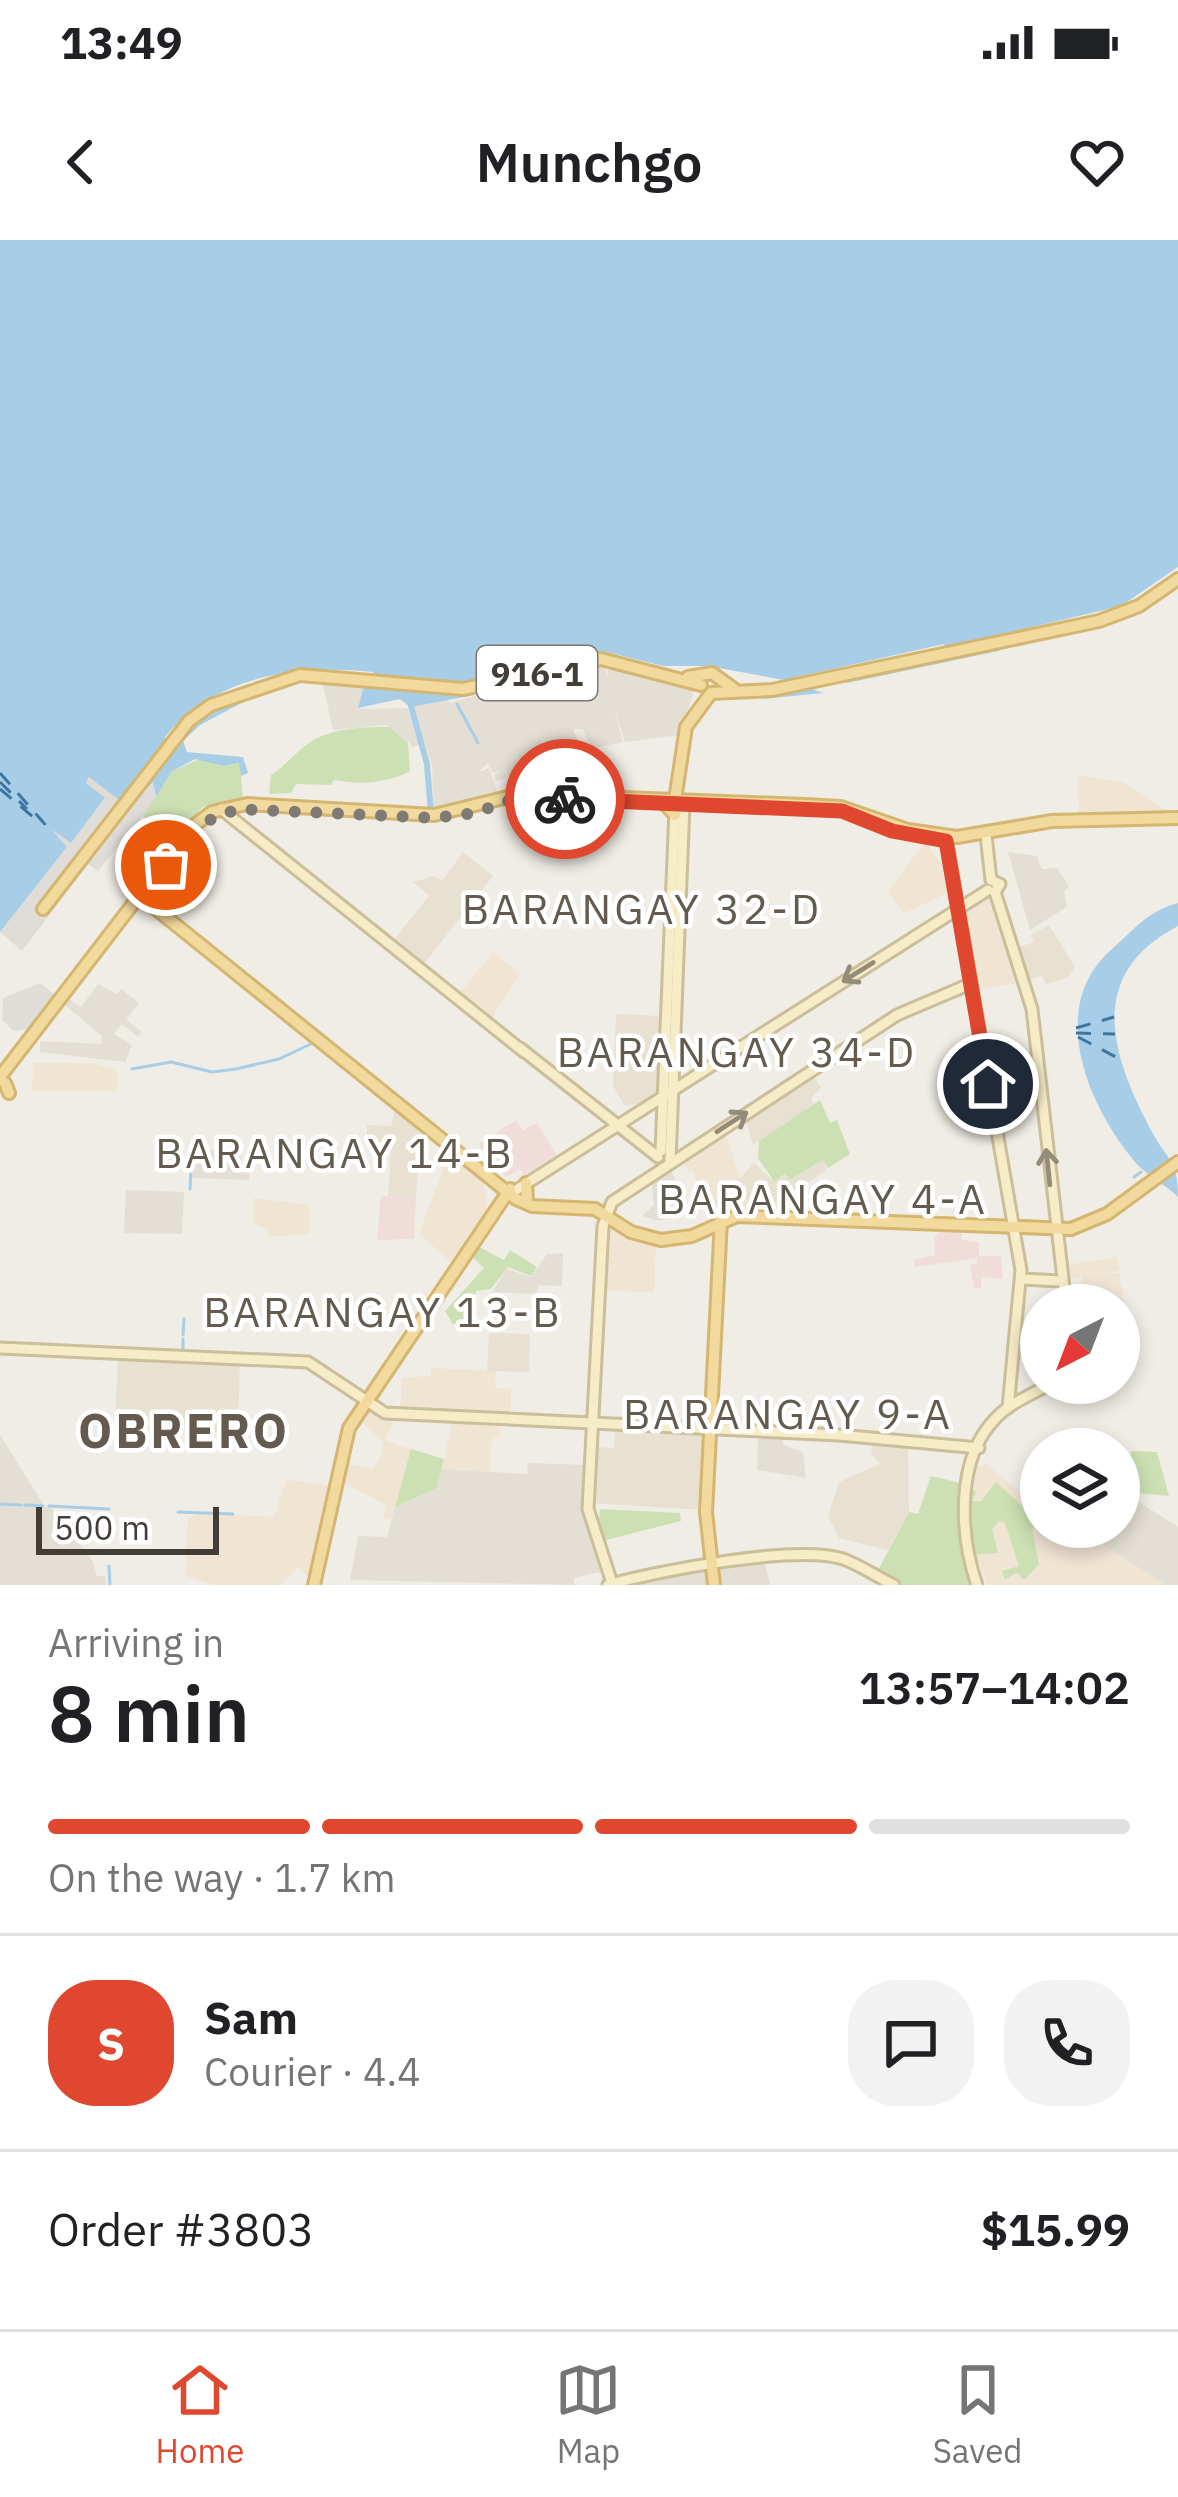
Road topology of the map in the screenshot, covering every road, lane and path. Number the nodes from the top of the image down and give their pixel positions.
1 (1178, 579) edge
2 (709, 686) junction
3 (679, 804) junction
4 (235, 810) junction
5 (1178, 818) edge
6 (986, 837) junction
7 (946, 839) junction
8 (991, 887) junction
9 (140, 897) junction
10 (43, 909) dead end
11 (956, 909) junction
12 (970, 984) junction
13 (2, 1085) edge
14 (668, 1088) junction
15 (614, 1127) junction
16 (663, 1159) junction
17 (1175, 1160) edge
18 (542, 1170) junction
19 (526, 1183) junction
20 (509, 1191) junction
21 (534, 1203) junction
22 (607, 1215) junction
23 (720, 1218) junction
24 (1014, 1226) junction
25 (1054, 1227) junction
26 (1022, 1279) junction
27 (1060, 1281) junction
28 (1061, 1284) edge
29 (0, 1348) edge
30 (1020, 1401) edge
31 (366, 1402) junction
32 (1008, 1408) junction
33 (594, 1422) junction
34 (711, 1429) junction
35 (979, 1448) junction
36 (712, 1563) junction
37 (610, 1584) edge
38 (314, 1585) edge
39 (713, 1585) edge
40 (894, 1585) edge
41 (976, 1585) edge

1 - 2 main road
2 - 3 main road
2 - 10 main road, 916-1
3 - 4 main road
3 - 7 main road
3 - 14 main road
4 - 9 main road
4 - 15 main road
5 - 6 main road
6 - 7 main road
6 - 8 main road
7 - 11 main road
8 - 11 main road
25 -> 8 main road
9 - 13 main road
9 - 20 main road
11 - 12 main road
11 -> 14 main road
16 -> 12 main road
12 - 24 main road
14 - 15 main road
14 - 16 main road
15 - 16 main road
15 - 18 main road
16 - 22 main road
17 - 25 main road
18 - 19 main road
18 - 20 main road
19 - 20 main road
19 - 21 main road
20 - 21 main road
20 - 31 main road
21 - 22 main road
22 - 23 main road
22 - 33 main road
23 - 24 main road
23 - 34 main road
24 - 25 main road
24 - 26 main road
25 - 27 main road
26 - 27 main road
26 - 32 main road
27 - 28 main road
29 - 31 main road
30 - 32 main road
31 - 33 main road
31 - 38 main road
32 - 35 main road
33 - 34 main road
33 - 37 main road
34 - 35 main road
34 - 36 main road
35 - 41 main road
36 - 37 main road
36 - 39 main road
36 - 40 main road

